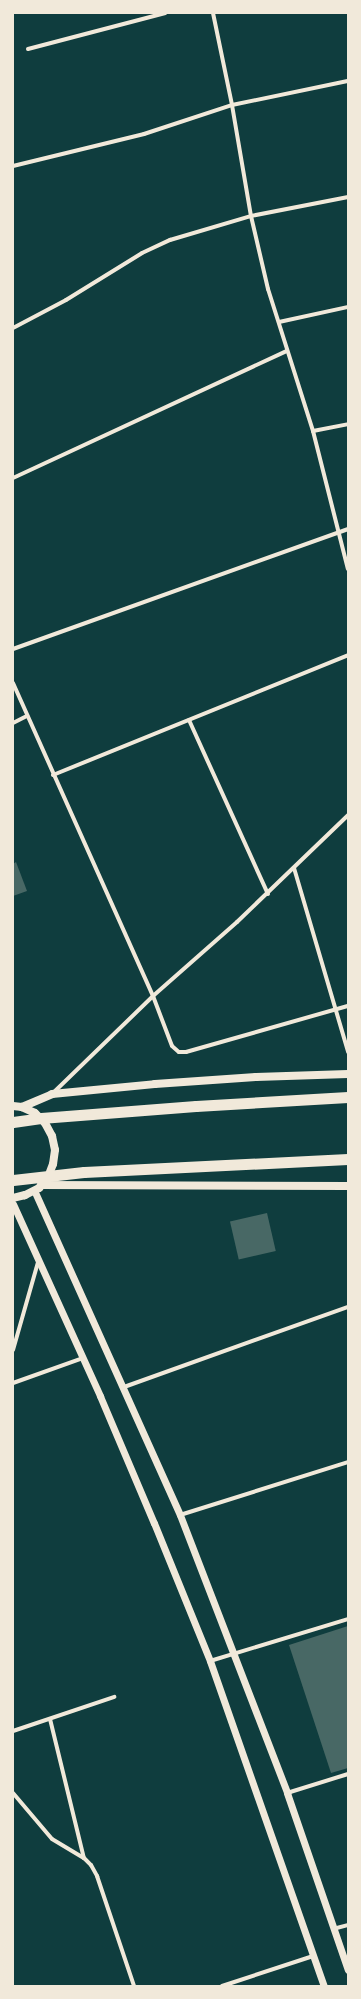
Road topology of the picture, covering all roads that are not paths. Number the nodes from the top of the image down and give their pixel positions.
1 (165, 13) edge
2 (213, 13) edge
3 (28, 49) dead end
4 (348, 81) edge
5 (232, 105) junction
6 (13, 166) edge
7 (348, 197) edge
8 (251, 216) junction
9 (348, 306) edge
10 (279, 322) junction
11 (13, 328) edge
12 (287, 351) junction
13 (348, 424) edge
14 (314, 431) junction
15 (13, 478) edge
16 (348, 529) edge
17 (338, 532) junction
18 (348, 569) edge
19 (13, 649) edge
20 (348, 655) edge
21 (13, 683) edge
22 (27, 716) junction
23 (189, 720) junction
24 (13, 723) edge
25 (53, 774) junction
26 (348, 815) edge
27 (294, 868) junction
28 (268, 894) junction
29 (153, 996) junction
30 (348, 1006) edge
31 (335, 1010) junction
32 (348, 1052) edge
33 (348, 1074) edge
34 (52, 1094) junction
35 (348, 1097) edge
36 (13, 1106) edge
37 (22, 1107) junction
38 (13, 1122) edge
39 (348, 1159) edge
40 (13, 1180) edge
41 (41, 1185) junction
42 (348, 1186) edge
43 (34, 1190) junction
44 (13, 1198) edge
45 (13, 1204) edge
46 (39, 1260) junction
47 (348, 1308) edge
48 (13, 1350) edge
49 (83, 1358) junction
50 (13, 1383) edge
51 (124, 1387) junction
52 (348, 1462) edge
53 (180, 1516) junction
54 (348, 1619) edge
55 (233, 1654) junction
56 (210, 1661) junction
57 (114, 1697) dead end
58 (50, 1719) junction
59 (13, 1732) edge
60 (348, 1774) edge
61 (13, 1793) edge
62 (287, 1793) junction
63 (84, 1858) junction
64 (348, 1925) edge
65 (333, 1929) junction
66 (313, 1956) junction
67 (348, 1970) edge
68 (134, 1986) edge
69 (222, 1986) edge
70 (324, 1986) edge

1 - 3 street
2 - 5 street
4 - 5 street
5 - 6 street
5 - 8 street
7 - 8 street
8 - 10 street
8 - 11 street
9 - 10 street
10 - 12 street
12 - 14 street
12 - 15 street
13 - 14 street
14 - 17 street
16 - 17 street
17 - 18 street
17 - 19 street
20 - 23 street
21 - 22 street
22 - 24 street
22 - 25 street
23 - 25 street
23 - 28 street
25 - 29 street
26 - 27 street
27 - 28 street
27 - 31 street
28 - 29 street
29 - 31 street
29 - 34 street
30 - 31 street
31 - 32 street
33 - 34 main road
34 - 37 main road
35 - 38 highway
36 - 37 main road
37 - 41 main road
39 - 40 highway
41 - 42 main road
41 - 43 main road
43 - 44 main road
43 - 51 street
45 - 46 street
46 - 48 street
46 - 49 street
47 - 51 street
49 - 50 street
49 - 56 street
51 - 53 street
52 - 53 street
53 - 55 street
54 - 55 street
55 - 56 street
55 - 62 street
56 - 66 street
57 - 58 street
58 - 59 street
58 - 63 street
60 - 62 street
61 - 63 street
62 - 65 street
63 - 68 street
64 - 65 street
65 - 67 street
66 - 69 street
66 - 70 street

